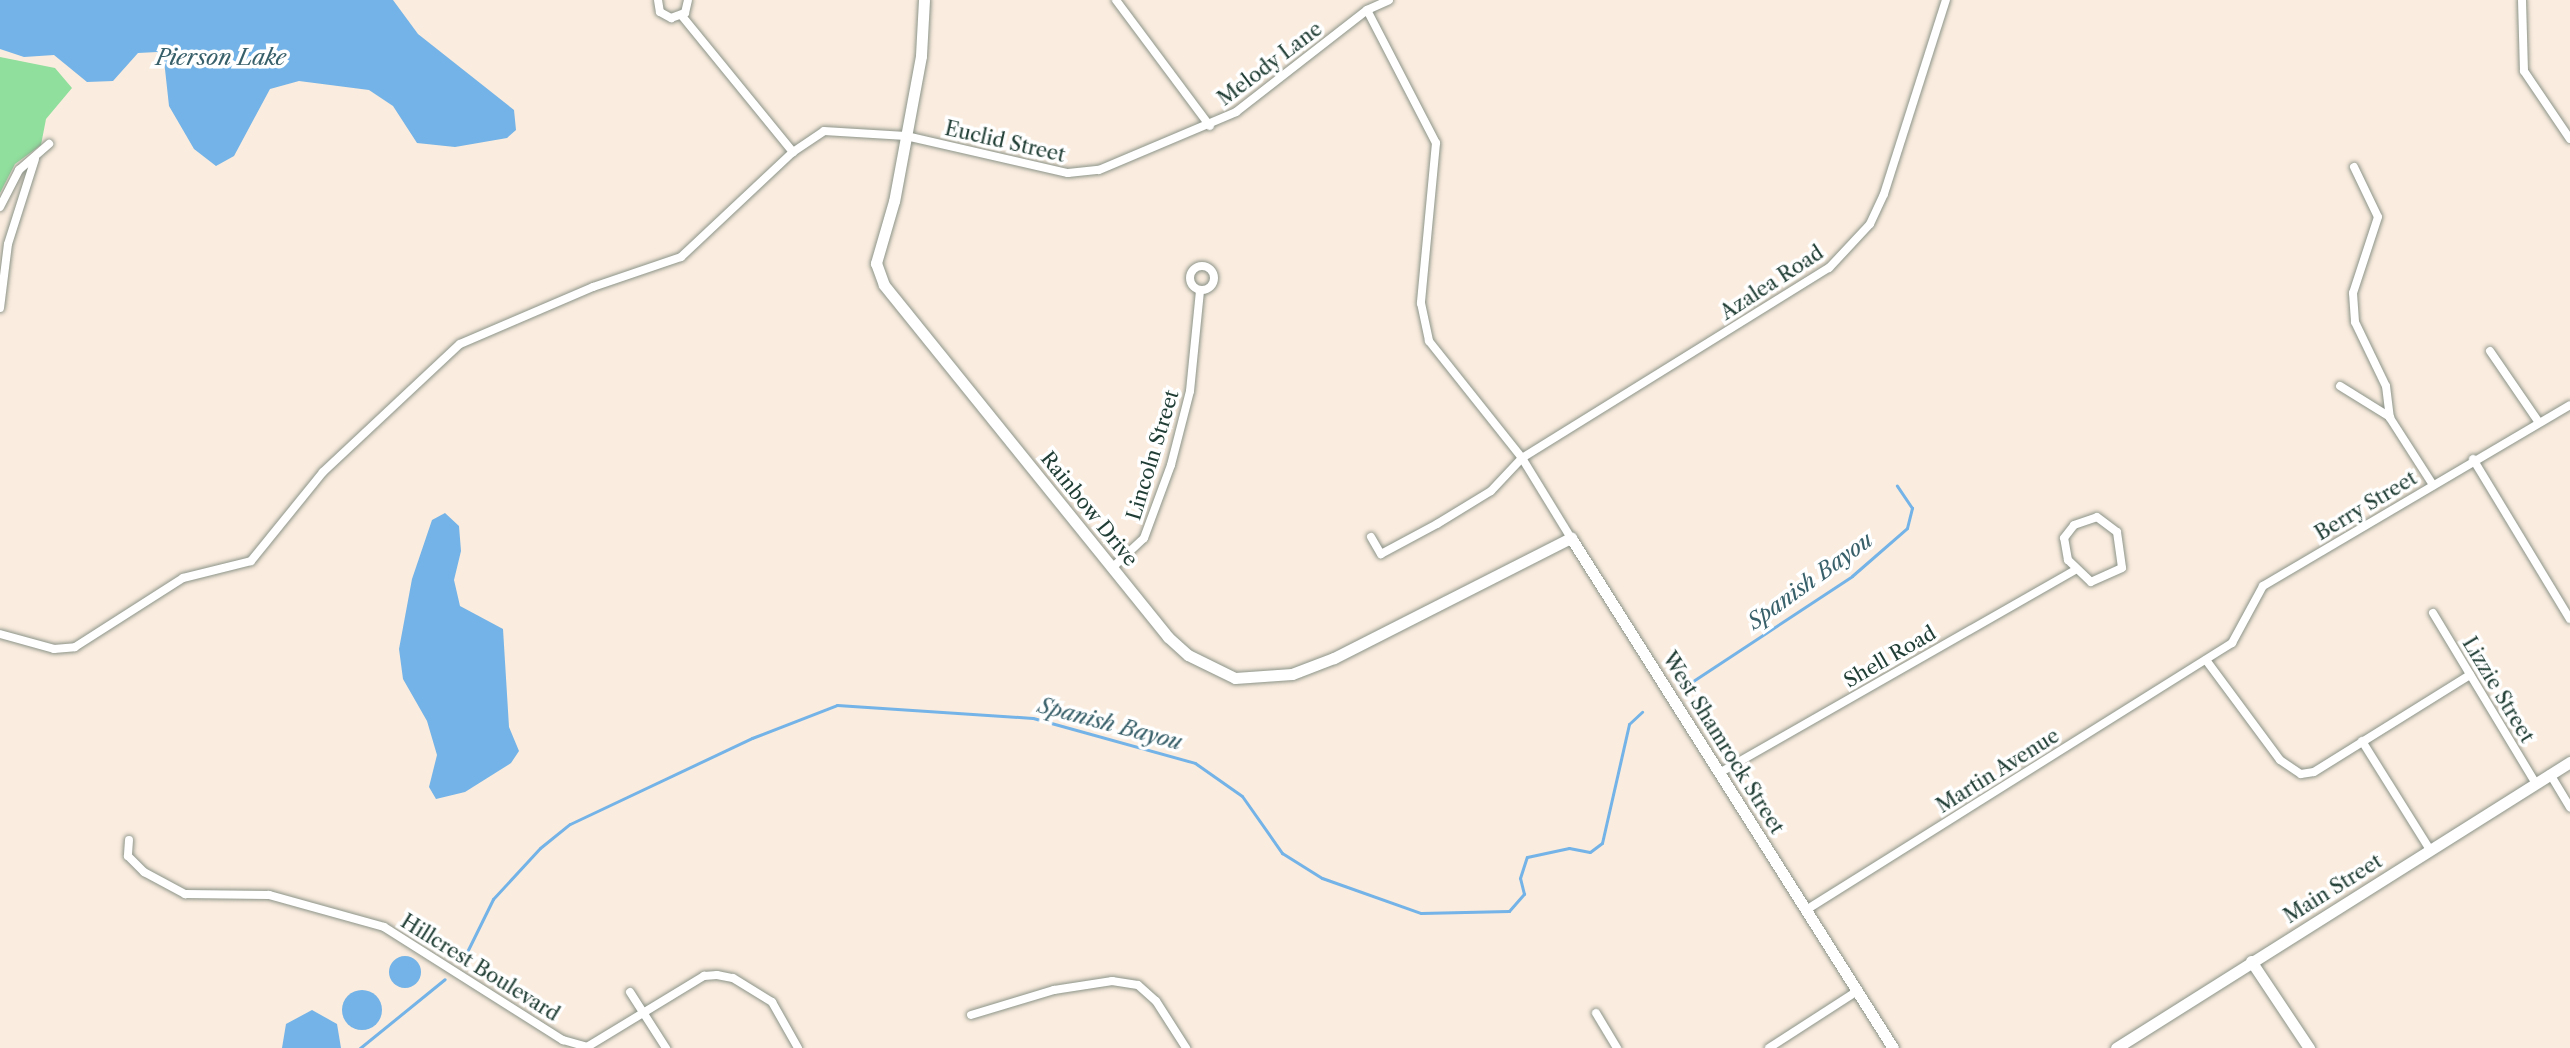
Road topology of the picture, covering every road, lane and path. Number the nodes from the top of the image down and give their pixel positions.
1 (658, 0) edge
2 (688, 0) edge
3 (924, 0) edge
4 (1116, 0) edge
5 (1389, 0) edge
6 (1946, 0) edge
7 (2522, 0) edge
8 (1367, 10) junction
9 (682, 16) junction
10 (1210, 126) junction
11 (906, 136) junction
12 (2570, 139) edge
13 (49, 144) dead end
14 (793, 152) junction
15 (35, 159) junction
16 (2354, 167) dead end
17 (0, 207) edge
18 (0, 250) edge
19 (4, 266) junction
20 (1200, 290) dead end
21 (0, 308) edge
22 (2490, 351) dead end
23 (2340, 386) dead end
24 (2570, 405) edge
25 (2390, 418) junction
26 (2538, 421) junction
27 (1522, 458) junction
28 (2473, 459) junction
29 (2433, 485) junction
30 (1371, 537) dead end
31 (1571, 538) junction
32 (1113, 567) junction
33 (2075, 570) junction
34 (2433, 613) dead end
35 (2570, 619) edge
36 (0, 634) edge
37 (2206, 660) junction
38 (2470, 675) junction
39 (2362, 741) junction
40 (2570, 762) edge
41 (1721, 772) junction
42 (2550, 774) junction
43 (2536, 784) junction
44 (2570, 807) edge
45 (129, 840) dead end
46 (2430, 850) junction
47 (1806, 910) junction
48 (2251, 961) junction
49 (1857, 991) junction
50 (630, 992) dead end
51 (643, 1010) junction
52 (1596, 1013) dead end
53 (971, 1015) dead end
54 (666, 1048) edge
55 (798, 1048) edge
56 (1186, 1048) edge
57 (1617, 1048) edge
58 (1769, 1048) edge
59 (1893, 1048) edge
60 (2116, 1048) edge
61 (2309, 1048) edge

1 - 9 street
2 - 9 street
3 - 11 street, Rainbow Drive
4 - 10 street
5 - 8 street, Melody Lane
6 - 27 street, Azalea Road
7 - 12 street
8 - 10 street, Melody Lane
8 - 27 street, West Shamrock Street
9 - 14 street
10 - 11 street, Euclid Street
11 - 14 street, Euclid Street
11 - 32 street, Rainbow Drive
13 - 15 street
14 - 36 street, Euclid Street
15 - 17 street
15 - 19 street
16 - 25 street
18 - 19 street
19 - 21 street
20 - 32 street, Lincoln Street
22 - 26 street
23 - 25 street
24 - 26 street, Berry Street
25 - 29 street
26 - 28 street, Berry Street
27 - 30 street, Azalea Road
27 - 31 street, West Shamrock Street
28 - 29 street, Berry Street
28 - 35 street
29 - 37 street, Berry Street
31 - 32 street, Rainbow Drive
31 - 41 street, West Shamrock Street
33 - 33 street
33 - 41 street, Shell Road
34 - 38 street, Lizzie Street
37 - 39 street
37 - 47 street, Martin Avenue
38 - 39 street
38 - 43 street, Lizzie Street
39 - 46 street
40 - 42 street, Main Street
41 - 47 street, West Shamrock Street
42 - 43 street, Main Street
42 - 44 street
43 - 46 street, Main Street
45 - 51 street, Hillcrest Boulevard
46 - 48 street, Main Street
47 - 49 street, West Shamrock Street
48 - 60 street, Main Street
48 - 61 street
49 - 58 street
49 - 59 street, West Shamrock Street
50 - 51 street
51 - 54 street
51 - 55 street, Hillcrest Boulevard
52 - 57 street
53 - 56 street

